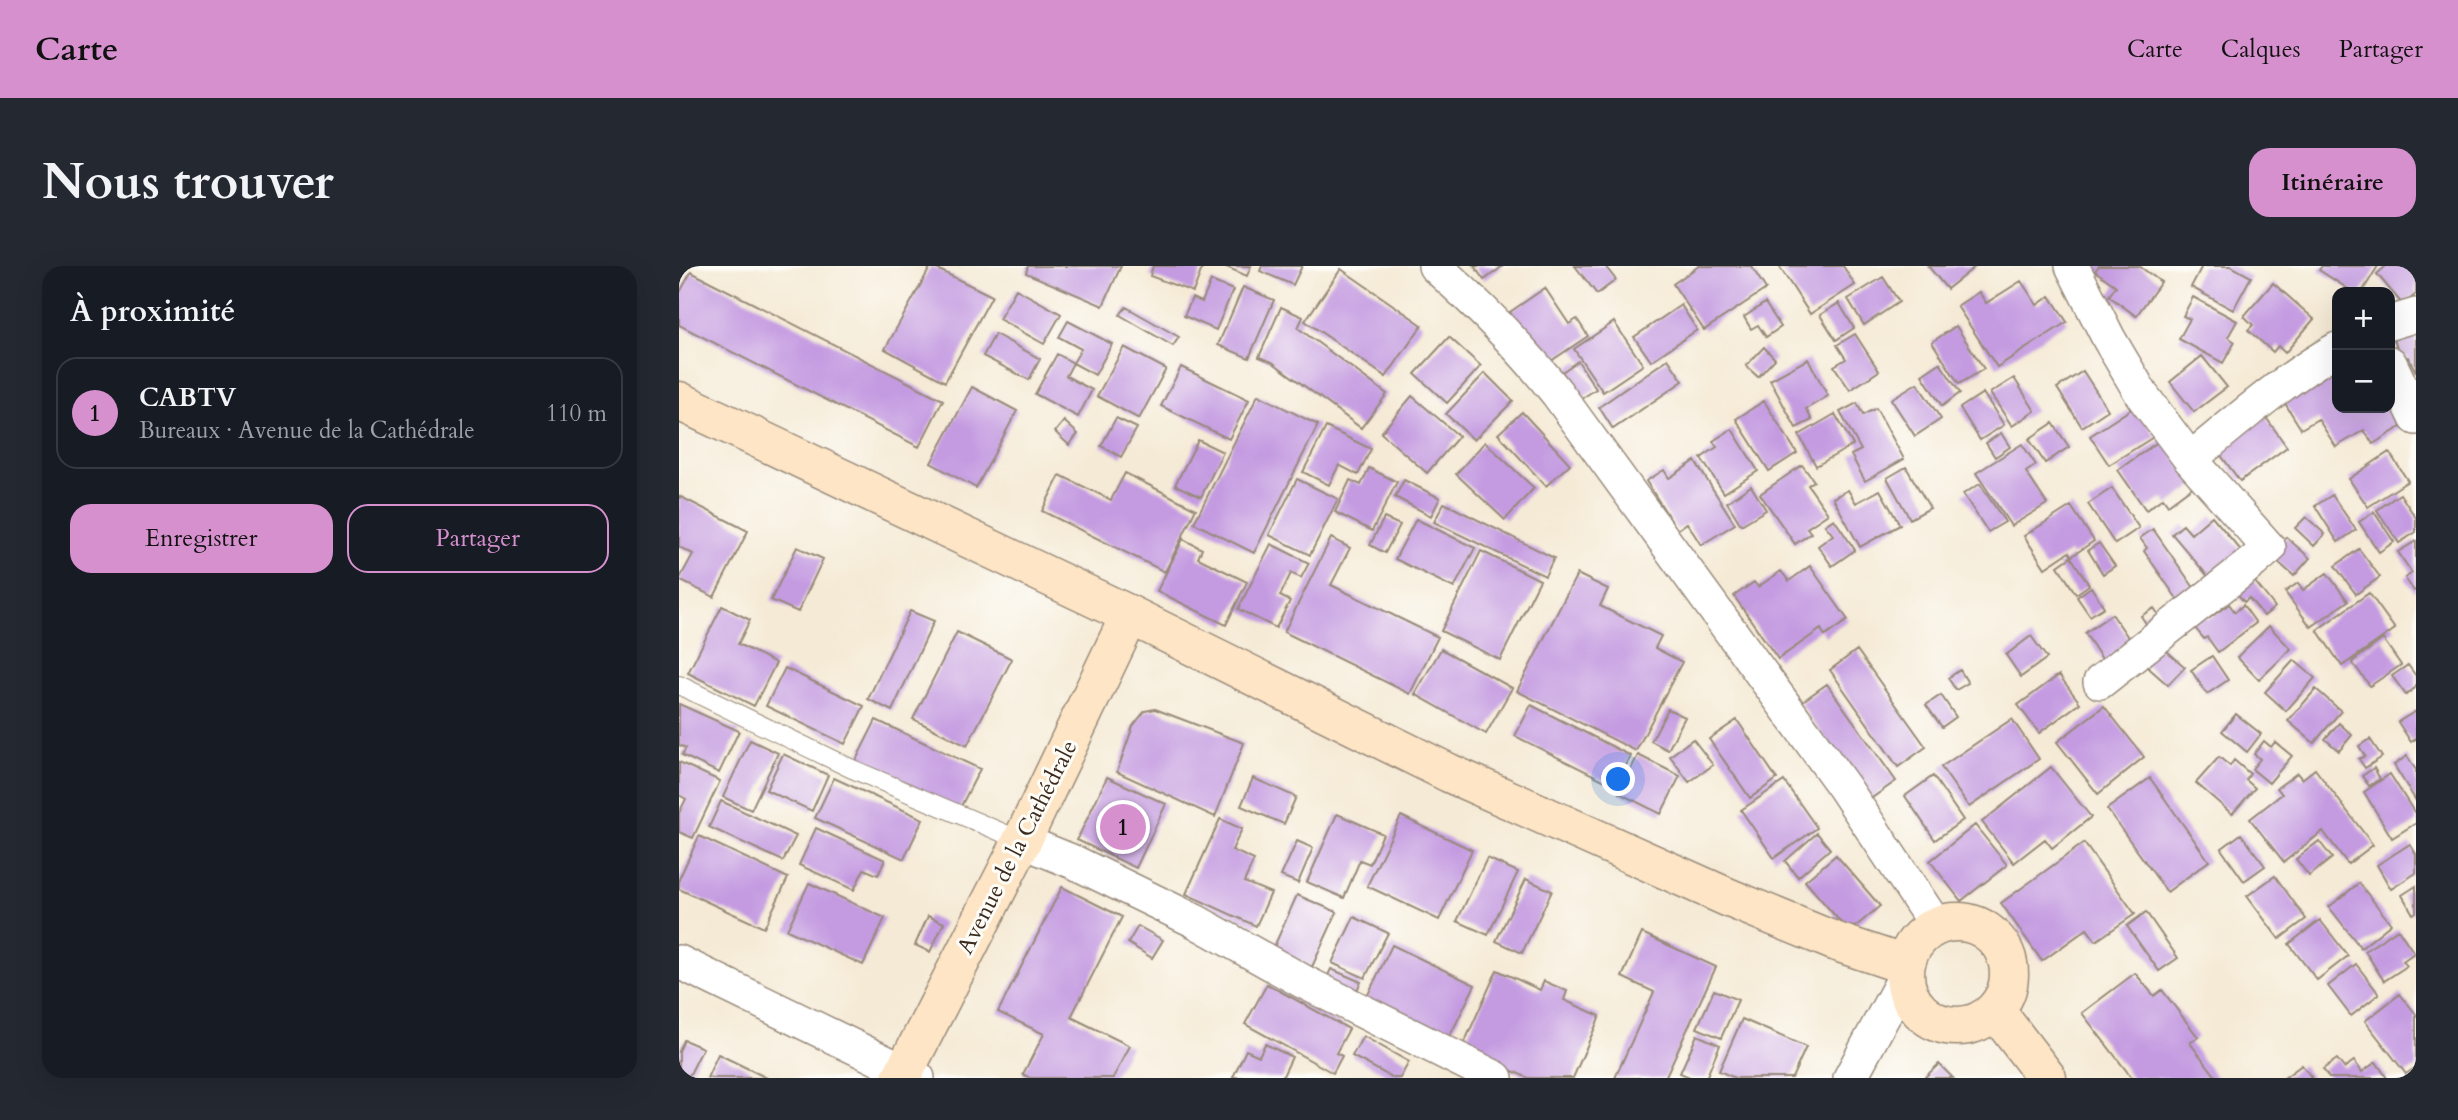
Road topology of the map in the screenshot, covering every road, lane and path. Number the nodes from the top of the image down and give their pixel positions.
1 (1435, 266) edge
2 (2071, 266) edge
3 (2416, 316) edge
4 (2395, 322) edge
5 (2335, 350) edge
6 (2395, 374) edge
7 (679, 401) edge
8 (2416, 418) edge
9 (2190, 459) junction
10 (1130, 615) junction
11 (2100, 682) dead end
12 (679, 685) edge
13 (1022, 841) junction
14 (1937, 927) junction
15 (679, 962) edge
16 (1905, 972) junction
17 (1995, 1010) junction
18 (908, 1076) edge
19 (1496, 1078) edge
20 (1850, 1078) edge
21 (2047, 1078) edge

1 - 14 street
2 - 9 street
3 - 4 street
5 - 9 street
6 - 8 street
7 - 10 street
9 - 11 street
10 - 13 street, Avenue de la Cathédrale
10 - 16 street
12 - 13 lane
13 - 18 street, Avenue de la Cathédrale
13 - 19 street
14 - 16 street
14 - 17 street
15 - 18 street
16 - 17 street
16 - 20 street
17 - 21 street

